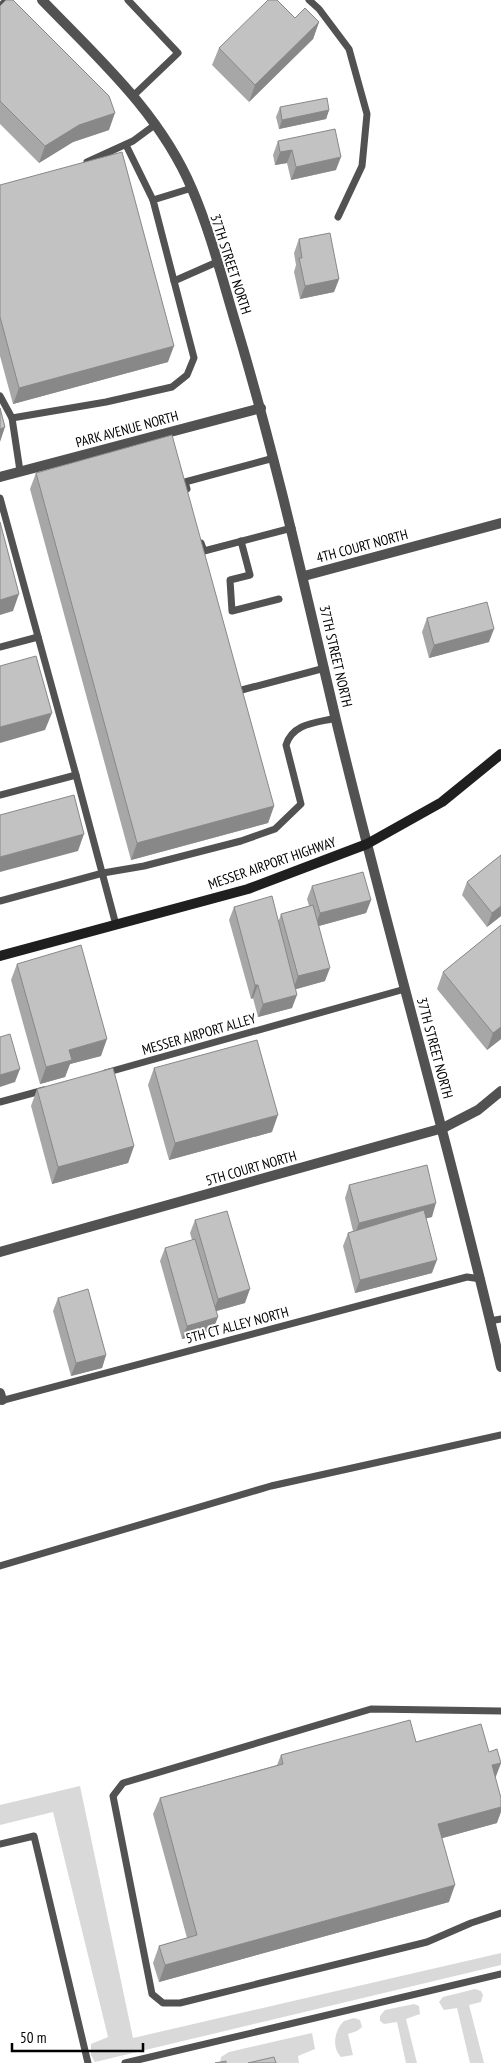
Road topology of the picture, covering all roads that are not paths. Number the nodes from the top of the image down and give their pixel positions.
1 (6, 0) edge
2 (42, 0) edge
3 (128, 0) edge
4 (309, 0) edge
5 (0, 6) edge
6 (134, 96) junction
7 (156, 124) junction
8 (126, 144) junction
9 (76, 166) edge
10 (192, 188) junction
11 (153, 200) junction
12 (338, 217) dead end
13 (217, 262) junction
14 (174, 281) junction
15 (0, 396) edge
16 (261, 408) junction
17 (12, 418) junction
18 (274, 458) junction
19 (20, 471) junction
20 (0, 477) edge
21 (0, 498) edge
22 (190, 499) edge
23 (501, 523) edge
24 (292, 528) junction
25 (199, 534) edge
26 (241, 541) junction
27 (304, 576) junction
28 (279, 599) dead end
29 (38, 637) junction
30 (0, 647) edge
31 (325, 668) junction
32 (238, 691) edge
33 (336, 718) junction
34 (501, 754) edge
35 (76, 775) junction
36 (0, 795) edge
37 (367, 844) junction
38 (103, 873) junction
39 (0, 901) edge
40 (116, 925) junction
41 (0, 956) edge
42 (405, 989) junction
43 (94, 1076) edge
44 (56, 1087) edge
45 (501, 1091) edge
46 (0, 1102) edge
47 (443, 1128) junction
48 (0, 1252) edge
49 (480, 1279) junction
50 (501, 1319) edge
51 (490, 1321) junction
52 (501, 1367) edge
53 (1, 1398) edge
54 (501, 1435) edge
55 (0, 1566) edge
56 (501, 1711) edge
57 (0, 1844) edge
58 (501, 1913) edge
59 (501, 1974) edge
60 (88, 2063) edge
61 (125, 2063) edge

1 - 5 lane
2 - 6 street, 37TH STREET NORTH
3 - 6 lane
4 - 12 lane
6 - 7 street, 37TH STREET NORTH
7 - 8 lane
7 - 10 street, 37TH STREET NORTH
8 - 9 lane
8 - 11 lane
10 - 11 lane
10 - 13 street, 37TH STREET NORTH
11 - 14 lane
13 - 14 lane
13 - 16 street, 37TH STREET NORTH
14 - 17 lane
15 - 17 lane
16 - 18 street, 37TH STREET NORTH
16 - 19 street, PARK AVENUE NORTH
17 - 19 lane
18 - 22 lane
18 - 24 street, 37TH STREET NORTH
19 - 20 street, PARK AVENUE NORTH
21 - 29 lane
23 - 27 street, 4TH COURT NORTH
24 - 26 lane
24 - 27 street, 37TH STREET NORTH
25 - 26 lane
26 - 28 lane
27 - 31 street, 37TH STREET NORTH
29 - 30 lane
29 - 35 lane
31 - 32 lane
31 - 33 street, 37TH STREET NORTH
33 - 37 street, 37TH STREET NORTH
33 - 38 lane
34 - 37 main road, MESSER AIRPORT HIGHWAY
35 - 36 lane
35 - 38 lane
37 - 40 main road, MESSER AIRPORT HIGHWAY
37 - 42 street, 37TH STREET NORTH
38 - 39 lane
38 - 40 lane
40 - 41 main road, MESSER AIRPORT HIGHWAY
42 - 43 lane, MESSER AIRPORT ALLEY
42 - 47 street, 37TH STREET NORTH
44 - 46 lane
45 - 47 street, 5TH COURT NORTH
47 - 48 street, 5TH COURT NORTH
47 - 49 street, 37TH STREET NORTH
49 - 51 street, 37TH STREET NORTH
49 - 53 lane, 5TH CT ALLEY NORTH
50 - 51 lane
51 - 52 street, 37TH STREET NORTH
54 - 55 lane
56 - 58 lane
57 - 60 lane
59 - 61 lane

